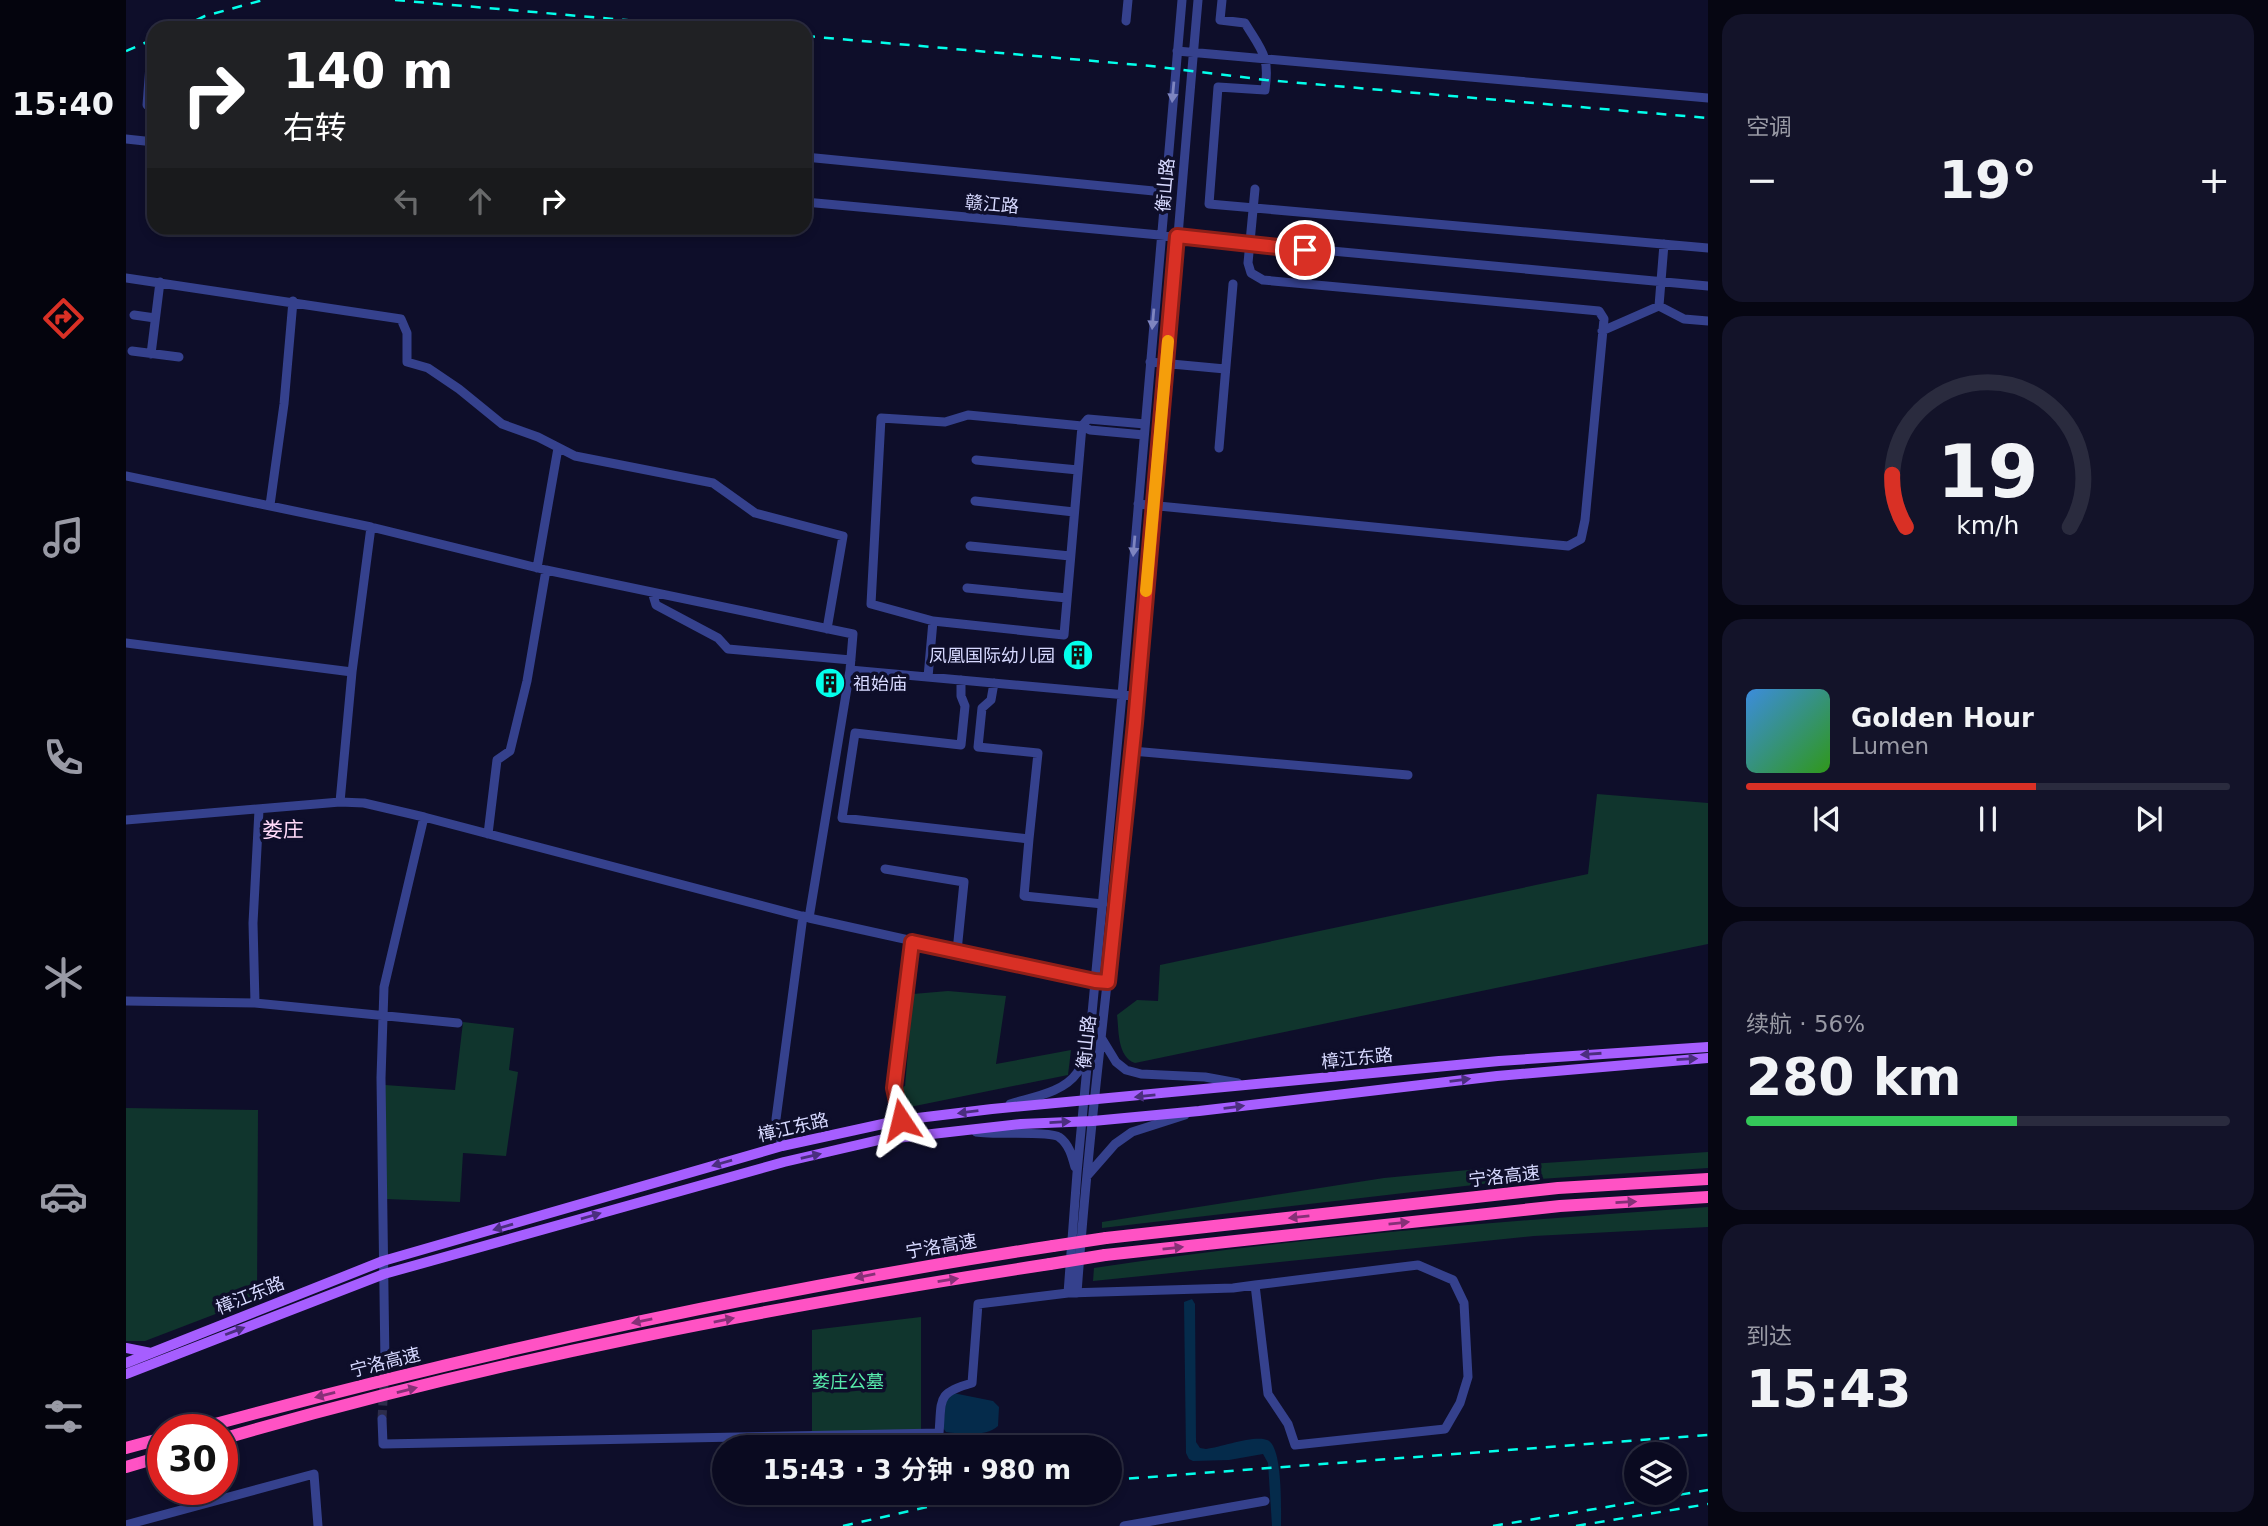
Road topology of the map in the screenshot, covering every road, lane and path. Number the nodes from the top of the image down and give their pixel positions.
1 (1128, 0) edge
2 (1182, 0) edge
3 (1198, 0) edge
4 (1222, 0) edge
5 (1126, 21) dead end
6 (1177, 51) junction
7 (1193, 53) junction
8 (1267, 59) junction
9 (1708, 99) edge
10 (126, 139) edge
11 (147, 141) edge
12 (812, 158) edge
13 (1255, 189) dead end
14 (1164, 192) junction
15 (812, 203) edge
16 (1253, 208) junction
17 (1160, 235) junction
18 (1177, 236) junction
19 (1664, 244) junction
20 (1250, 245) junction
21 (1708, 248) edge
22 (126, 278) edge
23 (160, 282) junction
24 (1661, 282) junction
25 (1233, 284) dead end
26 (1708, 286) edge
27 (293, 301) junction
28 (1659, 306) junction
29 (134, 316) dead end
30 (155, 318) junction
31 (1708, 321) edge
32 (1602, 331) junction
33 (132, 351) dead end
34 (151, 354) junction
35 (179, 357) dead end
36 (1150, 362) junction
37 (1166, 364) junction
38 (1225, 369) junction
39 (1145, 424) junction
40 (1082, 426) junction
41 (1144, 435) junction
42 (1219, 447) dead end
43 (558, 448) junction
44 (976, 460) dead end
45 (1078, 470) junction
46 (126, 476) edge
47 (975, 502) dead end
48 (1138, 504) junction
49 (270, 505) junction
50 (1154, 506) junction
51 (1074, 512) junction
52 (371, 527) junction
53 (970, 546) dead end
54 (1070, 556) junction
55 (542, 569) junction
56 (967, 588) dead end
57 (652, 593) junction
58 (1067, 598) junction
59 (933, 621) junction
60 (827, 629) junction
61 (126, 643) edge
62 (851, 660) junction
63 (850, 670) junction
64 (352, 673) junction
65 (928, 677) junction
66 (961, 680) junction
67 (994, 683) junction
68 (1122, 695) junction
69 (1137, 696) junction
70 (961, 745) junction
71 (978, 747) junction
72 (1132, 751) junction
73 (1408, 775) dead end
74 (340, 802) junction
75 (259, 810) junction
76 (424, 817) junction
77 (126, 821) edge
78 (488, 834) junction
79 (1029, 839) junction
80 (885, 869) dead end
81 (1103, 904) junction
82 (806, 917) junction
83 (912, 942) junction
84 (957, 951) junction
85 (1095, 981) junction
86 (1108, 982) junction
87 (126, 1001) edge
88 (255, 1003) junction
89 (382, 1015) junction
90 (458, 1023) dead end
91 (1090, 1037) junction
92 (1102, 1039) junction
93 (1708, 1047) edge
94 (1708, 1058) edge
95 (1250, 1086) junction
96 (1091, 1102) junction
97 (992, 1109) junction
98 (1199, 1111) junction
99 (901, 1120) junction
100 (1088, 1121) junction
101 (960, 1130) junction
102 (782, 1146) junction
103 (1081, 1175) junction
104 (1708, 1179) edge
105 (1708, 1197) edge
106 (383, 1261) junction
107 (384, 1274) junction
108 (1255, 1285) junction
109 (1073, 1293) junction
110 (126, 1348) edge
111 (151, 1353) junction
112 (126, 1363) edge
113 (385, 1364) tunnel mouth
114 (126, 1374) edge
115 (238, 1419) edge
116 (382, 1419) tunnel mouth
117 (238, 1435) edge
118 (147, 1442) edge
119 (126, 1448) edge
120 (147, 1461) edge
121 (126, 1467) edge
122 (1265, 1501) dead end
123 (131, 1525) edge
124 (318, 1526) edge
125 (1124, 1526) edge

1 - 5 street
2 - 6 street, 衡山路
3 - 7 street, 衡山路
4 - 8 street
6 - 7 street
6 -> 14 street, 衡山路
7 - 8 street
7 - 18 street, 衡山路
8 - 9 street
8 - 16 street
10 - 11 street
12 - 14 street
13 - 16 street
14 - 17 street, 衡山路
15 - 17 street, 赣江路
16 - 19 street
16 - 20 street
17 - 18 street, 赣江路
17 -> 36 street, 衡山路
18 - 20 street, 赣江路
18 - 37 street, 衡山路
19 - 21 street
19 - 24 street
20 - 24 street, 赣江路
20 - 32 street
22 - 23 street
23 - 27 street
23 - 30 street
24 - 26 street, 赣江路
24 - 28 street
25 - 38 street
27 - 43 street
27 - 49 street
28 - 31 street
28 - 32 street
29 - 30 street
30 - 34 street
32 - 50 street
33 - 34 street
34 - 35 street
36 - 37 street
36 - 39 street, 衡山路
37 - 38 street
37 - 50 street, 衡山路
38 - 42 street
39 - 40 street
39 - 41 street, 衡山路
40 - 41 street
40 - 45 street
40 - 59 street
41 - 48 street, 衡山路
43 - 55 street
43 - 60 street
44 - 45 street
45 - 51 street
46 - 49 street
47 - 51 street
48 - 50 street
48 -> 68 street, 衡山路
49 - 52 street
50 - 69 street, 衡山路
51 - 54 street
52 - 55 street
52 - 64 street
53 - 54 street
54 - 58 street
55 - 57 street
55 - 78 street
56 - 58 street
57 - 60 street
57 - 62 street
58 - 59 street
59 - 65 street
60 - 62 street
61 - 64 street
62 - 63 street
63 - 65 street
63 - 82 street
64 - 74 street
65 - 66 street
66 - 67 street
66 - 70 street
67 - 68 street
67 - 71 street
68 - 69 street
68 - 81 street, 衡山路
69 - 72 street, 衡山路
70 - 71 street
70 - 79 street
71 - 79 street
72 - 73 street
72 - 86 street, 衡山路
74 - 75 street
74 - 76 street
75 - 77 street
75 - 88 street
76 - 78 street
76 - 89 street
78 - 82 street
79 - 81 street
80 - 84 street
81 - 85 street, 衡山路
82 - 83 street
82 - 102 street
83 - 84 street
83 - 99 street
84 - 85 street
85 - 86 street
85 - 91 street, 衡山路
86 - 92 street, 衡山路
87 - 88 street
88 - 89 street
89 - 90 street
89 - 106 street
91 - 96 street, 衡山路
91 - 97 street
92 - 95 street
92 - 96 street, 衡山路
93 -> 95 main road, 樟江东路
98 -> 94 main road, 樟江东路
95 -> 96 main road, 樟江东路
96 - 97 main road, 樟江东路
96 - 100 street, 衡山路
97 -> 99 main road, 樟江东路
98 - 100 main road, 樟江东路
98 - 103 street
99 - 102 main road, 樟江东路
101 -> 100 main road, 樟江东路
100 - 103 street, 衡山路
101 - 103 street
107 -> 101 main road, 樟江东路
102 -> 106 main road, 樟江东路
103 - 109 street, 衡山路
104 -> 115 highway, 宁洛高速, bridge
117 -> 105 highway, 宁洛高速, bridge
106 - 107 street
106 - 111 main road, 樟江东路
107 - 113 street
114 -> 107 main road, 樟江东路
108 - 108 street
108 - 109 street
109 - 116 street
110 - 111 main road
111 - 112 main road, 樟江东路
118 - 119 highway
120 - 121 highway
122 - 125 street
123 - 124 street

